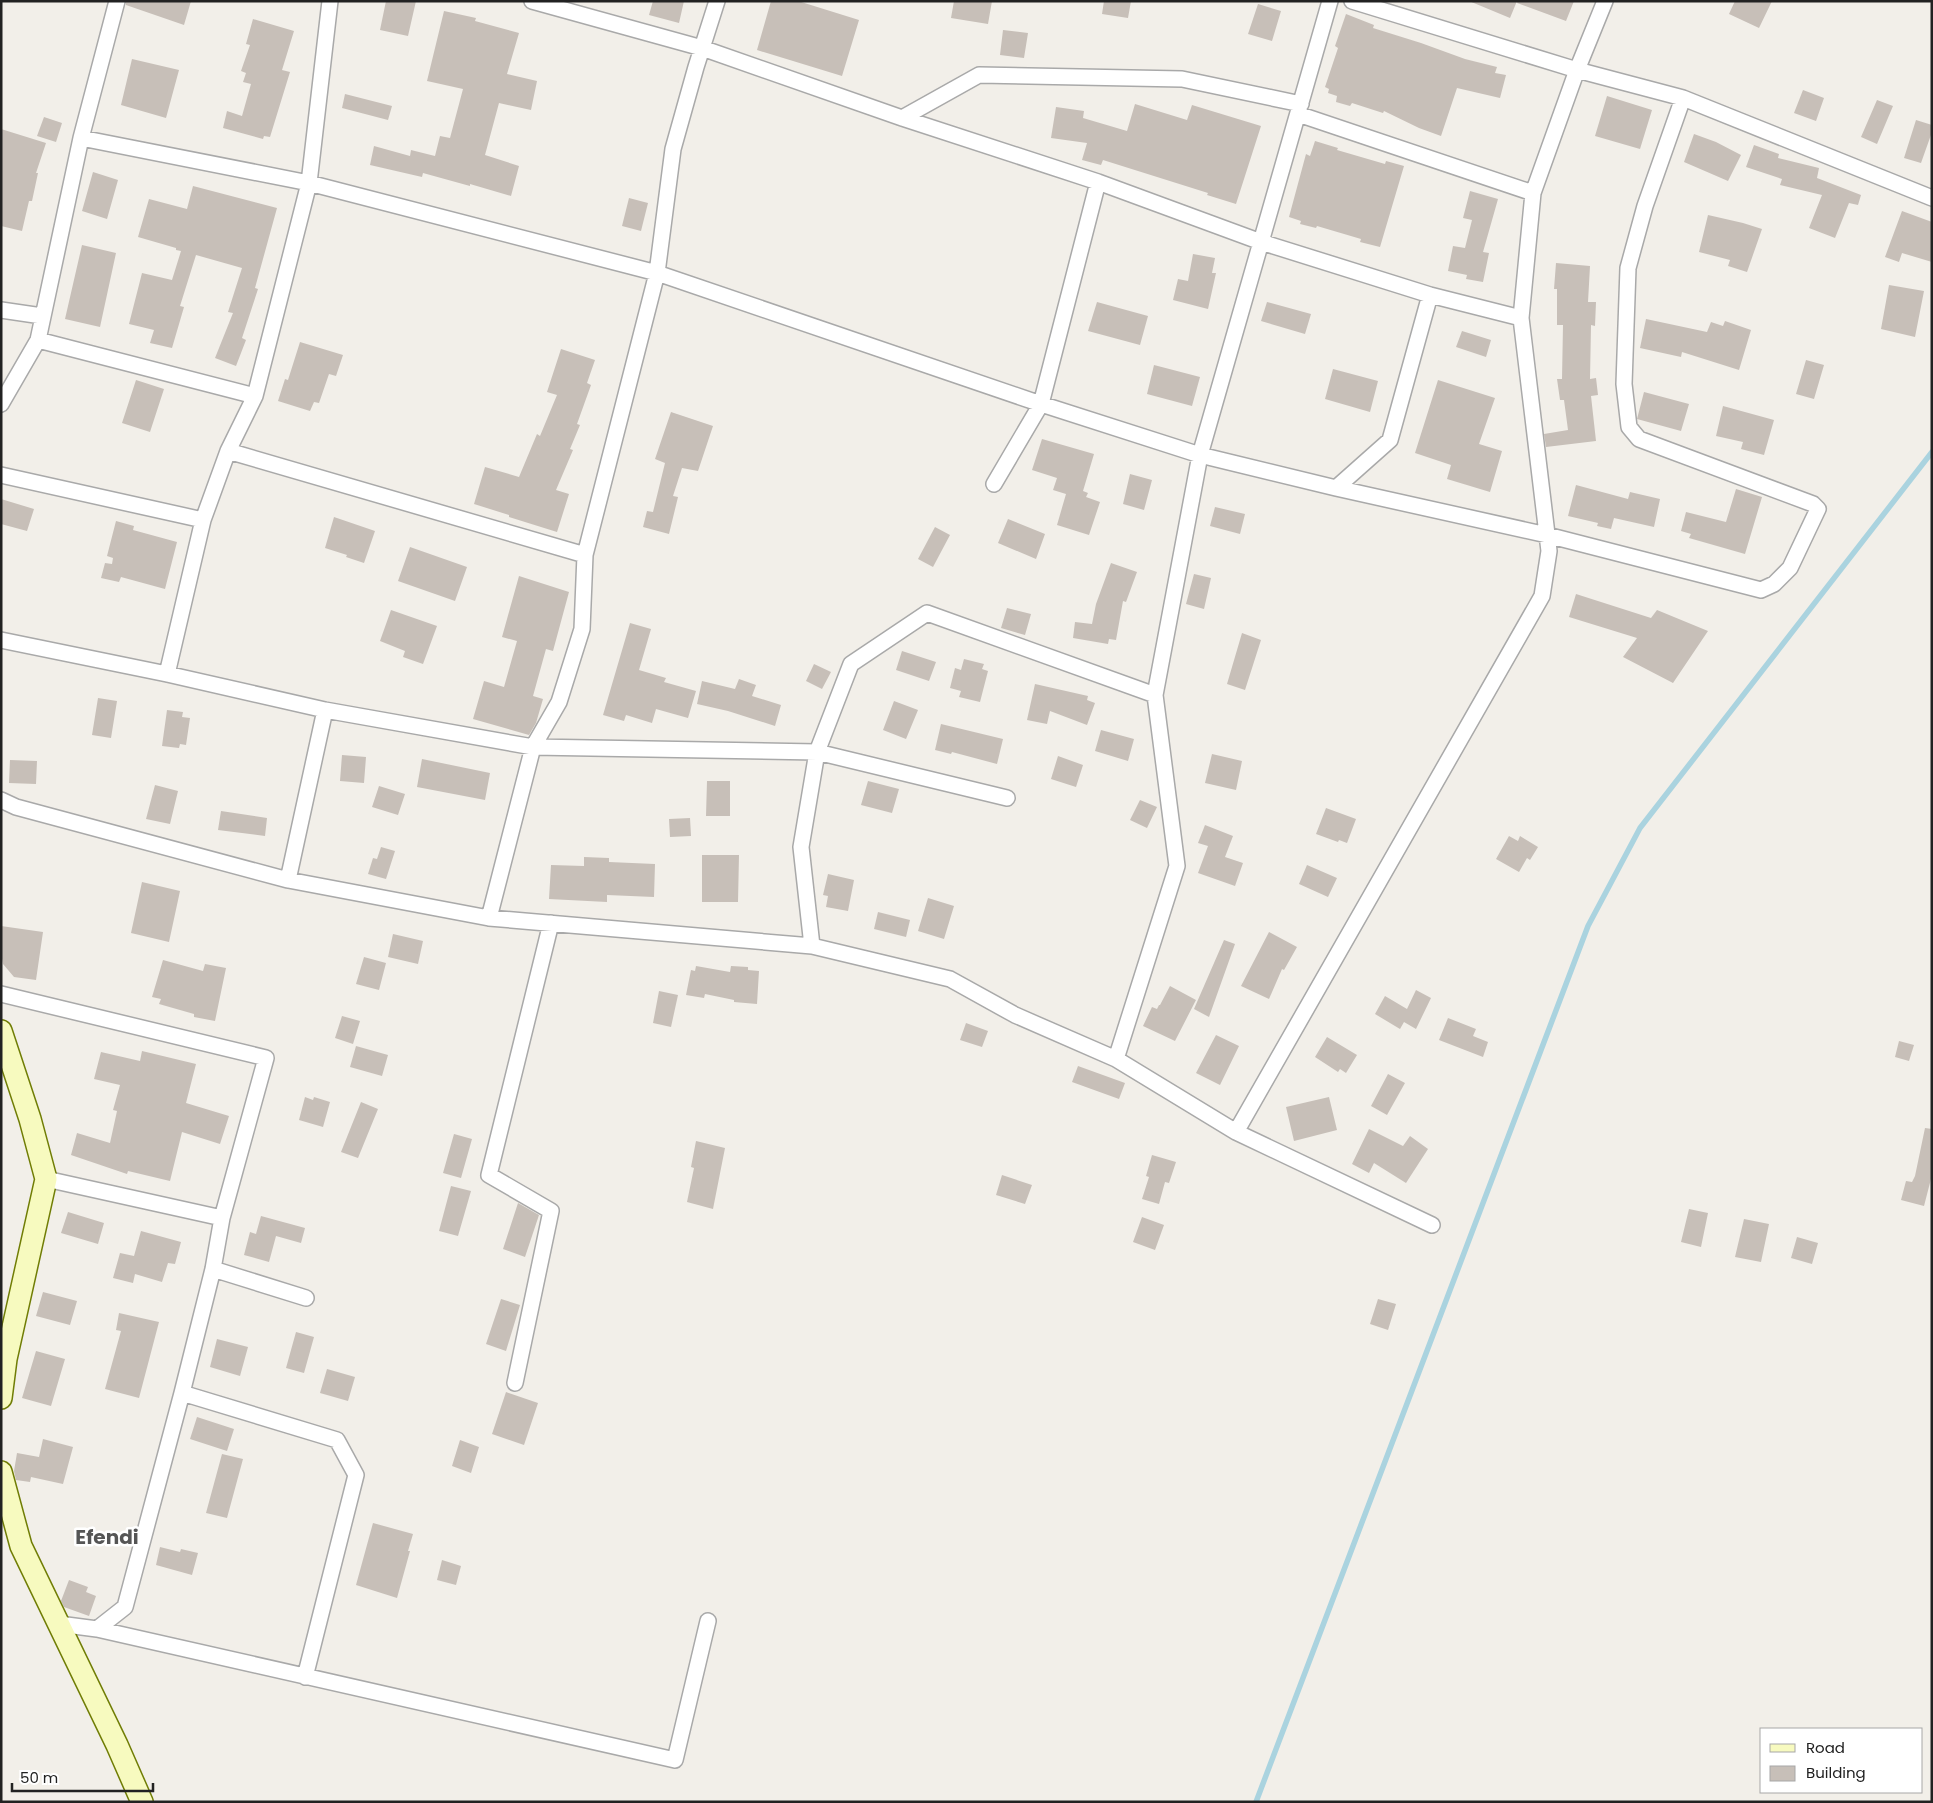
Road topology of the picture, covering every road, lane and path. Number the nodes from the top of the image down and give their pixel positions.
1 (117, 1) edge
2 (330, 1) edge
3 (532, 1) edge
4 (717, 1) edge
5 (1330, 1) edge
6 (1352, 1) edge
7 (1605, 1) edge
8 (702, 48) junction
9 (1576, 70) junction
10 (1683, 98) junction
11 (1299, 109) junction
12 (902, 118) junction
13 (81, 138) junction
14 (1098, 182) junction
15 (309, 183) junction
16 (1534, 193) junction
17 (1932, 198) edge
18 (1261, 242) junction
19 (657, 273) junction
20 (1430, 295) junction
21 (1, 310) edge
22 (42, 316) junction
23 (1522, 318) junction
24 (38, 340) junction
25 (255, 396) junction
26 (1, 404) edge
27 (1041, 404) junction
28 (228, 451) junction
29 (1200, 455) junction
30 (1, 475) edge
31 (994, 484) dead end
32 (1336, 488) junction
33 (204, 520) junction
34 (1547, 535) junction
35 (585, 556) junction
36 (1, 640) edge
37 (167, 674) junction
38 (1155, 695) junction
39 (325, 710) junction
40 (534, 747) junction
41 (817, 752) junction
42 (1007, 798) dead end
43 (1, 800) edge
44 (288, 880) junction
45 (489, 918) junction
46 (551, 923) junction
47 (812, 946) junction
48 (1, 994) edge
49 (1, 1031) edge
50 (1116, 1059) junction
51 (1236, 1132) junction
52 (46, 1179) junction
53 (222, 1218) junction
54 (1432, 1225) dead end
55 (213, 1269) junction
56 (306, 1298) dead end
57 (515, 1383) dead end
58 (182, 1393) junction
59 (1, 1398) edge
60 (1, 1472) edge
61 (708, 1621) dead end
62 (58, 1624) junction
63 (97, 1629) junction
64 (305, 1677) junction
65 (142, 1802) edge

1 - 13 street
2 - 15 street
3 - 8 street
4 - 8 street
5 - 11 street
6 - 9 street
7 - 9 street
8 - 12 street
8 - 19 street
9 - 10 street
9 - 16 street
10 - 17 street
10 - 34 street
11 - 12 street
11 - 16 street
11 - 18 street
12 - 14 street
13 - 15 street
13 - 22 street
14 - 18 street
14 - 27 street
15 - 19 street
15 - 25 street
16 - 23 street
18 - 20 street
18 - 29 street
19 - 27 street
19 - 35 street
20 - 23 street
20 - 32 street
21 - 22 street
22 - 24 street
23 - 34 street
24 - 25 street
24 - 26 street
25 - 28 street
27 - 29 street
27 - 31 street
28 - 33 street
28 - 35 street
29 - 32 street
29 - 38 street
30 - 33 street
32 - 34 street
33 - 37 street
34 - 51 street
35 - 40 street
36 - 37 street
37 - 39 street
38 - 41 street
38 - 50 street
39 - 40 street
39 - 44 street
40 - 41 street
40 - 45 street
41 - 42 street
41 - 47 street
43 - 44 street
44 - 45 street
45 - 46 street
46 - 47 street
46 - 57 street
47 - 50 street
48 - 53 street
49 - 52 street
50 - 51 street
51 - 54 street
52 - 53 street
52 - 59 street
53 - 55 street
55 - 56 street
55 - 58 street
58 - 63 street
58 - 64 street
60 - 62 street
61 - 64 street
62 - 63 street
62 - 65 street
63 - 64 street

